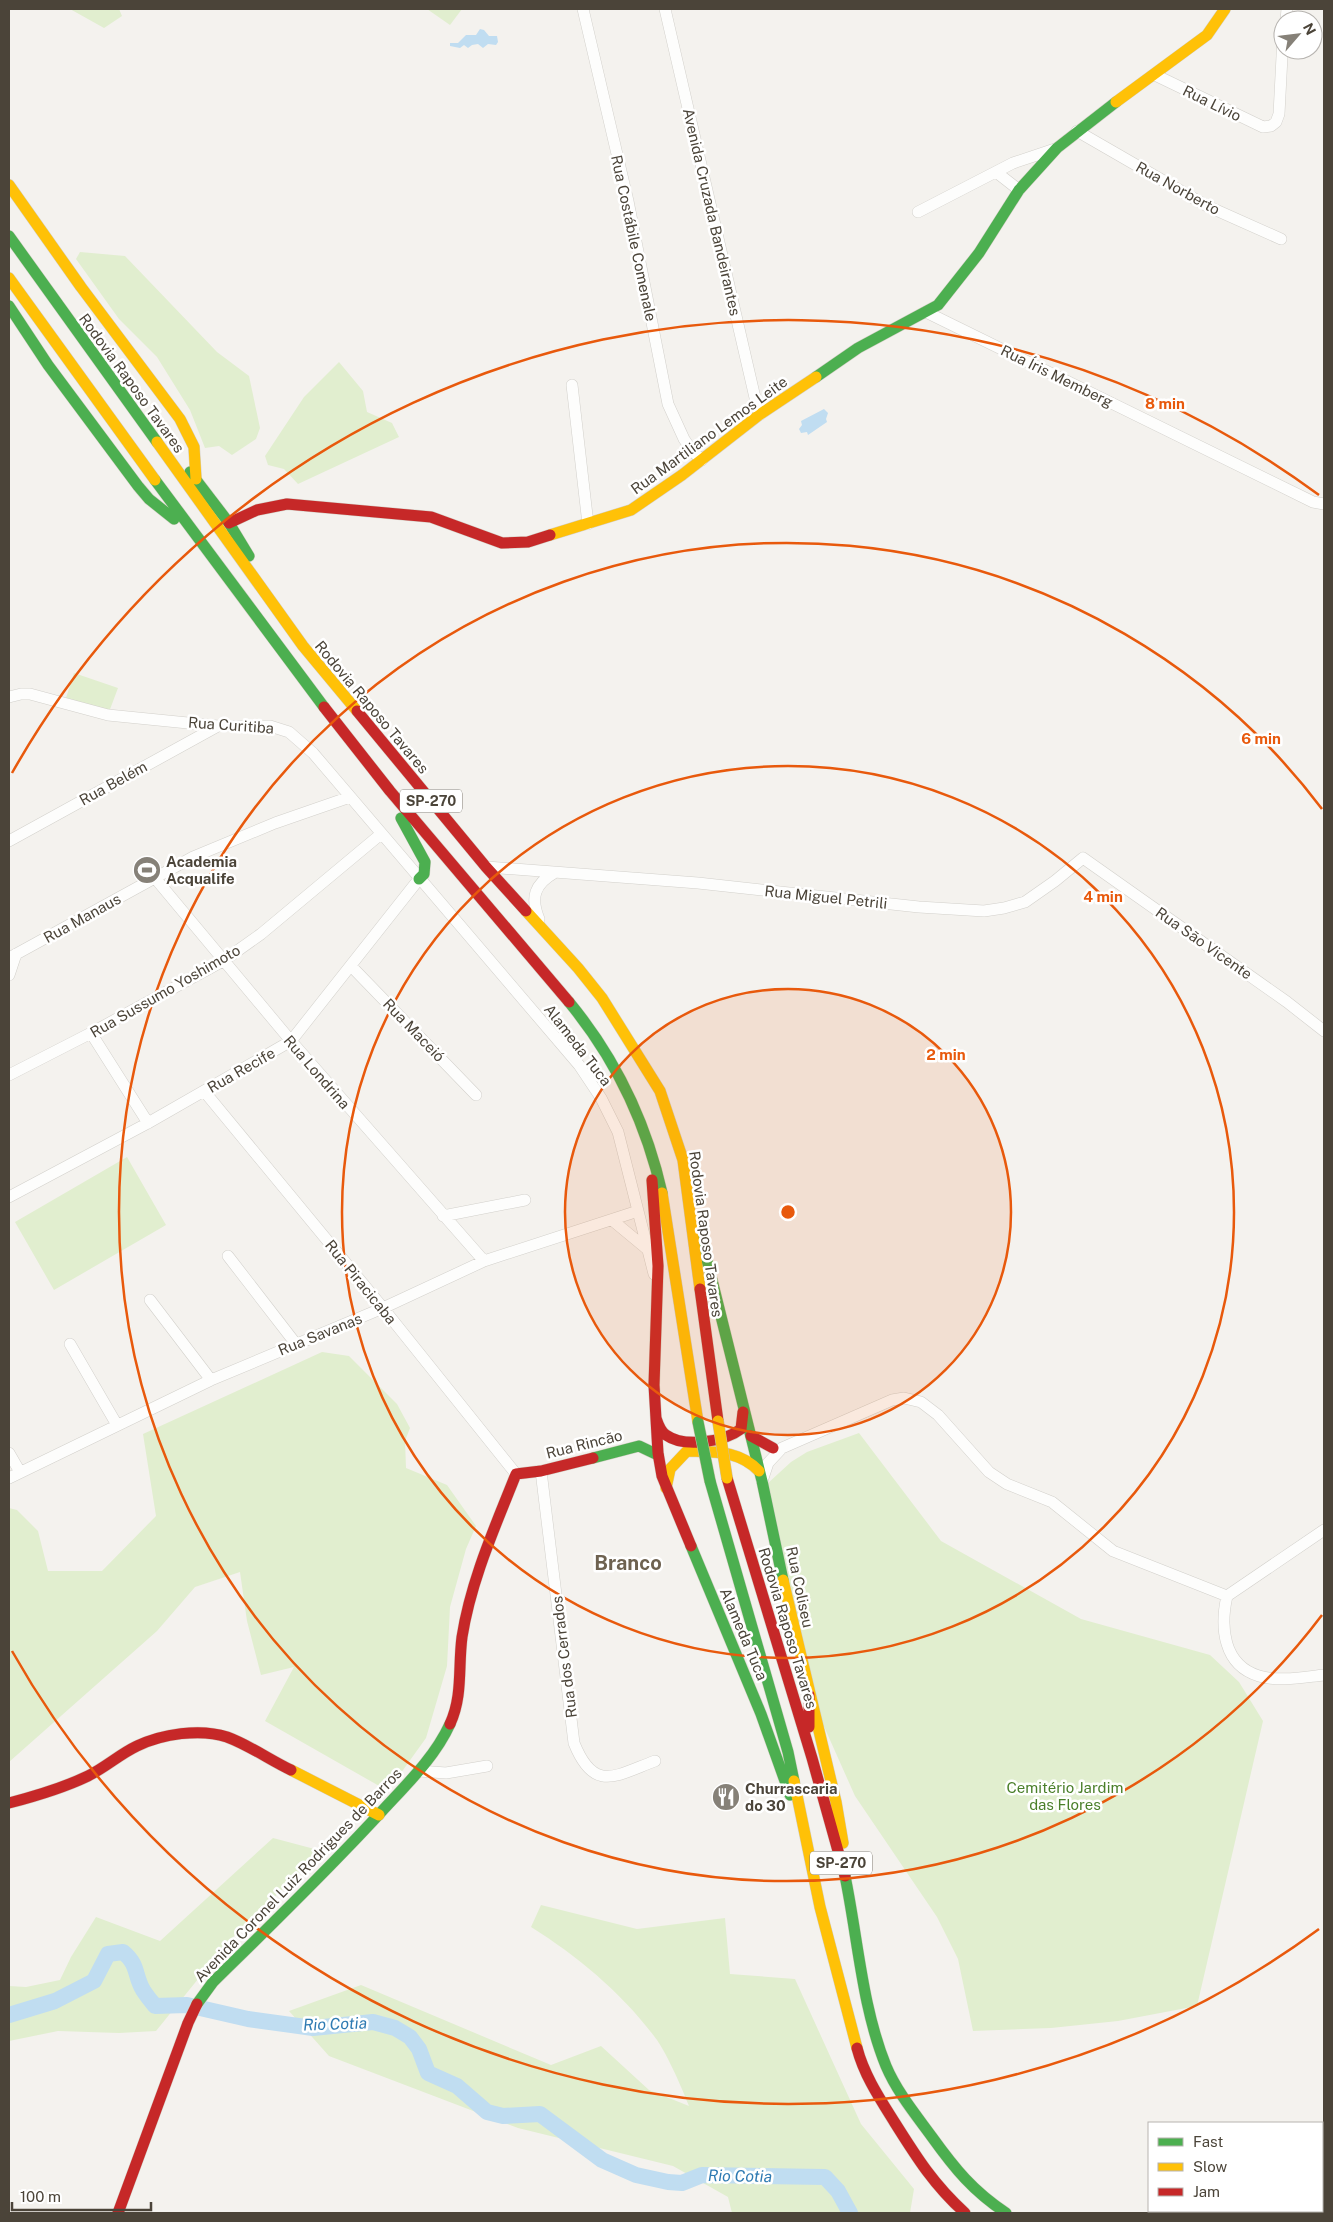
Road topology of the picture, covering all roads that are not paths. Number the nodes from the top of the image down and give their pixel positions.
1 (583, 9) edge
2 (665, 9) edge
3 (1225, 9) edge
4 (1282, 60) edge
5 (1155, 75) junction
6 (1077, 131) junction
7 (1057, 148) junction
8 (996, 172) junction
9 (9, 185) edge
10 (1019, 190) junction
11 (918, 212) dead end
12 (9, 236) edge
13 (1281, 240) dead end
14 (9, 278) edge
15 (9, 306) edge
16 (926, 312) junction
17 (572, 385) dead end
18 (116, 386) junction
19 (760, 415) junction
20 (702, 460) junction
21 (196, 479) junction
22 (1324, 504) edge
23 (229, 523) junction
24 (588, 524) junction
25 (191, 531) junction
26 (303, 646) junction
27 (9, 697) edge
28 (218, 726) junction
29 (382, 781) junction
30 (350, 797) junction
31 (381, 834) junction
32 (9, 841) edge
33 (1083, 858) joint
34 (486, 867) junction
35 (554, 873) junction
36 (155, 878) junction
37 (419, 879) junction
38 (547, 936) junction
39 (12, 956) edge
40 (223, 961) junction
41 (351, 966) junction
42 (9, 975) edge
43 (1324, 1030) edge
44 (91, 1033) junction
45 (291, 1041) junction
46 (9, 1075) edge
47 (204, 1091) junction
48 (476, 1095) dead end
49 (148, 1123) junction
50 (646, 1133) junction
51 (683, 1160) junction
52 (9, 1196) edge
53 (525, 1200) dead end
54 (638, 1212) junction
55 (443, 1216) junction
56 (612, 1220) junction
57 (648, 1250) junction
58 (228, 1256) dead end
59 (484, 1261) junction
60 (658, 1291) junction
61 (150, 1300) dead end
62 (383, 1308) junction
63 (70, 1344) dead end
64 (296, 1344) junction
65 (211, 1380) junction
66 (653, 1408) junction
67 (743, 1408) junction
68 (117, 1426) junction
69 (654, 1427) junction
70 (751, 1436) junction
71 (639, 1446) junction
72 (777, 1448) junction
73 (657, 1450) junction
74 (754, 1450) junction
75 (687, 1451) junction
76 (731, 1452) junction
77 (9, 1453) edge
78 (541, 1471) junction
79 (20, 1472) junction
80 (516, 1474) junction
81 (760, 1476) junction
82 (9, 1478) edge
83 (666, 1488) junction
84 (1324, 1530) edge
85 (1227, 1596) junction
86 (1324, 1675) edge
87 (809, 1695) junction
88 (809, 1746) junction
89 (655, 1761) dead end
90 (487, 1766) dead end
91 (419, 1771) junction
92 (9, 1803) edge
93 (379, 1815) junction
94 (804, 1835) junction
95 (845, 1877) junction
96 (942, 2192) junction
97 (118, 2213) edge
98 (959, 2213) edge
99 (965, 2213) edge
100 (1006, 2213) edge

1 - 20 street, Rua Costábile Comenale
2 - 19 street, Avenida Cruzada Bandeirantes
3 - 5 main road, Rua Martiliano Lemos Leite
4 - 5 street, Rua Lívio
5 - 6 main road, Rua Martiliano Lemos Leite
6 - 7 main road, Rua Martiliano Lemos Leite
6 - 13 street, Rua Norberto
7 - 8 street, Rua Martiliano Lemos Leite
7 - 10 main road, Rua Martiliano Lemos Leite
8 - 10 street
8 - 11 street, Rua Martiliano Lemos Leite
9 - 21 main road
10 - 16 main road, Rua Martiliano Lemos Leite
12 - 18 main road, Rodovia Raposo Tavares / SP-270
14 - 25 main road, SP-270
15 - 25 main road
16 - 19 main road, Rua Martiliano Lemos Leite
16 - 22 street, Rua Íris Memberg
17 - 24 street
18 - 21 main road
18 - 26 main road, Rodovia Raposo Tavares / SP-270
19 - 20 main road, Rua Martiliano Lemos Leite
20 - 24 main road, Rua Martiliano Lemos Leite
21 - 23 main road
23 - 24 main road, Rua Martiliano Lemos Leite
23 - 26 main road
25 - 29 main road, SP-270
26 - 34 main road, Rodovia Raposo Tavares / SP-270
27 - 28 street, Rua Curitiba
28 - 30 street, Rua Curitiba
28 - 32 street, Rua Belém
29 - 37 main road
29 - 50 main road, SP-270
30 - 31 street, Rua Curitiba
30 - 36 street, Rua Manaus
31 - 37 street, Rua Curitiba
31 - 40 street, Rua Sussumo Yoshimoto
33 - 35 street, Rua Miguel Petrili
33 - 43 street, Rua São Vicente
34 - 35 street, Rua Miguel Petrili
34 - 38 main road, Rodovia Raposo Tavares / SP-270
35 - 38 street
36 - 39 street, Rua Manaus
36 - 40 street, Rua Londrina
37 - 41 street, Rua Recife
37 - 54 street, Alameda Tuca
38 - 51 main road, Rodovia Raposo Tavares / SP-270
39 - 42 street
40 - 44 street, Rua Sussumo Yoshimoto
40 - 45 street, Rua Londrina
41 - 45 street, Rua Recife
41 - 48 street, Rua Maceió
44 - 46 street, Rua Sussumo Yoshimoto
44 - 49 street
45 - 47 street, Rua Recife
45 - 55 street, Rua Londrina
47 - 49 street, Rua Recife
47 - 62 street, Rua Piracicaba
49 - 52 street, Rua Recife
50 - 60 main road, Alameda Tuca
50 - 94 main road, SP-270, bridge
51 - 67 main road, Rua Coliseu
51 - 88 main road, Rodovia Raposo Tavares / SP-270, bridge
53 - 55 street
54 - 56 street, Rua Savanas
54 - 57 street, Alameda Tuca
55 - 59 street, Rua Londrina
56 - 57 street
56 - 59 street, Rua Savanas
57 - 60 street, Alameda Tuca
58 - 64 street
59 - 62 street, Rua Savanas
60 - 66 main road, Alameda Tuca
61 - 65 street
62 - 64 street, Rua Savanas
62 - 80 street, Rua Piracicaba
63 - 68 street
64 - 65 street, Rua Savanas
65 - 68 street, Rua Savanas
66 - 67 main road
66 - 69 main road, Alameda Tuca
67 - 70 main road, Rua Coliseu
68 - 79 street, Rua Savanas
69 - 71 main road
69 - 73 main road, Alameda Tuca
70 - 72 main road
70 - 74 main road, Rua Coliseu
71 - 73 main road
71 - 78 main road, Rua Rincão
72 - 74 street
72 - 81 street
72 - 85 street
73 - 75 main road
73 - 83 main road, Alameda Tuca
74 - 76 main road
74 - 81 main road, Rua Coliseu
75 - 76 main road
75 - 83 main road
76 - 81 main road
77 - 79 street
78 - 80 main road, Rua Rincão
78 - 89 street, Rua dos Cerrados
79 - 82 street, Rua Savanas
80 - 91 main road, Avenida Coronel Luiz Rodrigues de Barros
81 - 87 main road, Rua Coliseu
83 - 94 main road, Alameda Tuca
84 - 85 street
85 - 86 street
87 - 88 main road
87 - 95 main road, Rua Coliseu
88 - 95 main road, Rodovia Raposo Tavares / SP-270
90 - 91 street
91 - 93 main road, Avenida Coronel Luiz Rodrigues de Barros
92 - 93 main road
93 - 97 main road, Avenida Coronel Luiz Rodrigues de Barros
94 - 96 main road, SP-270
95 - 100 main road, Rodovia Raposo Tavares / SP-270
96 - 98 main road
96 - 99 main road, SP-270

